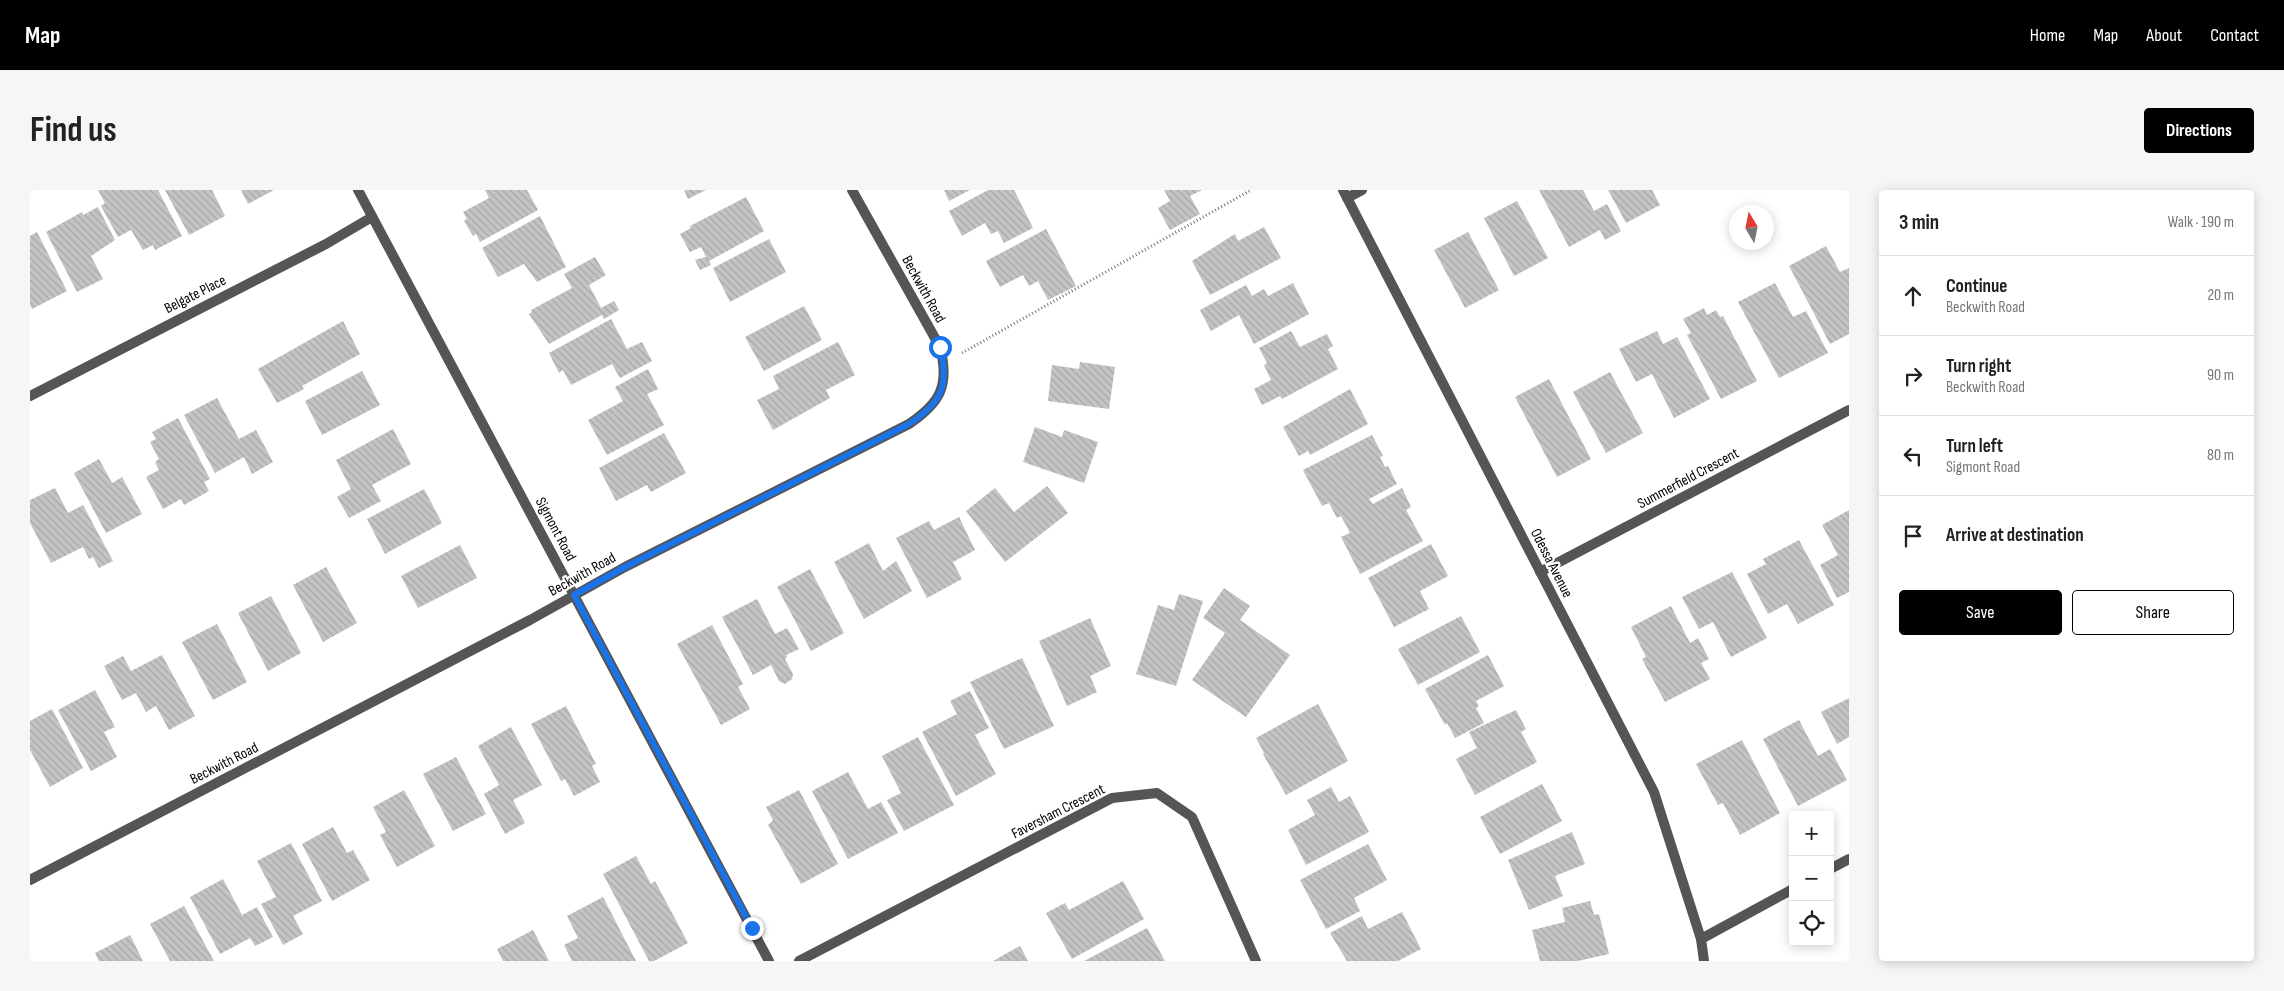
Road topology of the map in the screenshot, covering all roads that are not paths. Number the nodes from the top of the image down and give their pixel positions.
1 (358, 190) edge
2 (852, 190) edge
3 (1362, 190) edge
4 (1345, 194) edge
5 (372, 217) junction
6 (30, 396) edge
7 (1849, 410) edge
8 (1540, 572) junction
9 (574, 595) junction
10 (1849, 859) edge
11 (1834, 867) edge
12 (30, 880) edge
13 (1789, 891) edge
14 (1701, 939) junction
15 (769, 961) edge
16 (800, 961) edge
17 (1256, 961) edge
18 (1704, 961) edge

1 - 5 street, Sigmont Road
2 - 9 street, Beckwith Road
3 - 4 street
4 - 8 street, Odessa Avenue
5 - 6 street, Belgate Place
5 - 9 street, Sigmont Road
7 - 8 street, Summerfield Crescent
8 - 14 street, Odessa Avenue
9 - 12 street, Beckwith Road
9 - 15 street, Sigmont Road
10 - 11 street
13 - 14 street
14 - 18 street, Odessa Avenue
16 - 17 street, Faversham Crescent

